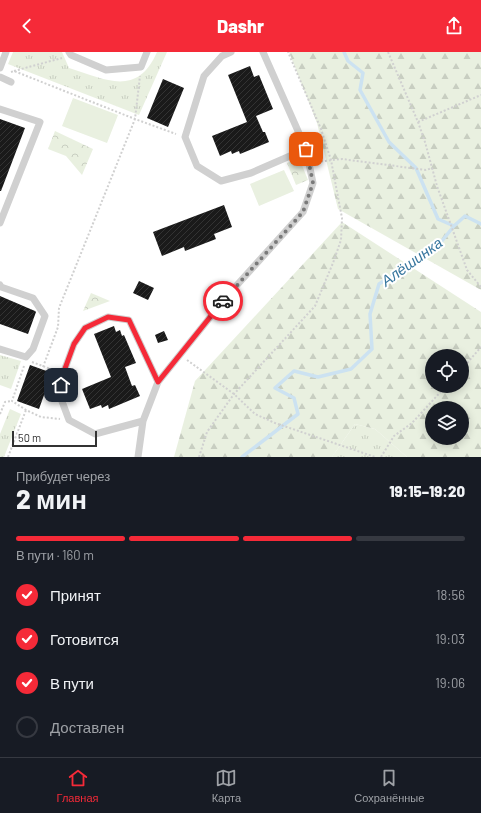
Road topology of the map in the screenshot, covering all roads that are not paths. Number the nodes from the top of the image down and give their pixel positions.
1 (6, 52) edge
2 (147, 52) edge
3 (231, 52) edge
4 (262, 52) edge
5 (70, 54) edge
6 (0, 68) edge
7 (0, 77) edge
8 (10, 82) dead end
9 (0, 109) edge
10 (306, 149) junction
11 (0, 223) edge
12 (0, 286) edge
13 (0, 349) edge
14 (158, 382) junction
15 (143, 421) junction
16 (138, 457) edge

1 - 6 lane
2 - 5 lane
3 - 10 lane
4 - 10 lane
7 - 8 lane
9 - 11 lane
10 - 14 lane
12 - 13 lane
14 - 15 lane
14 - 15 lane
15 - 16 lane

